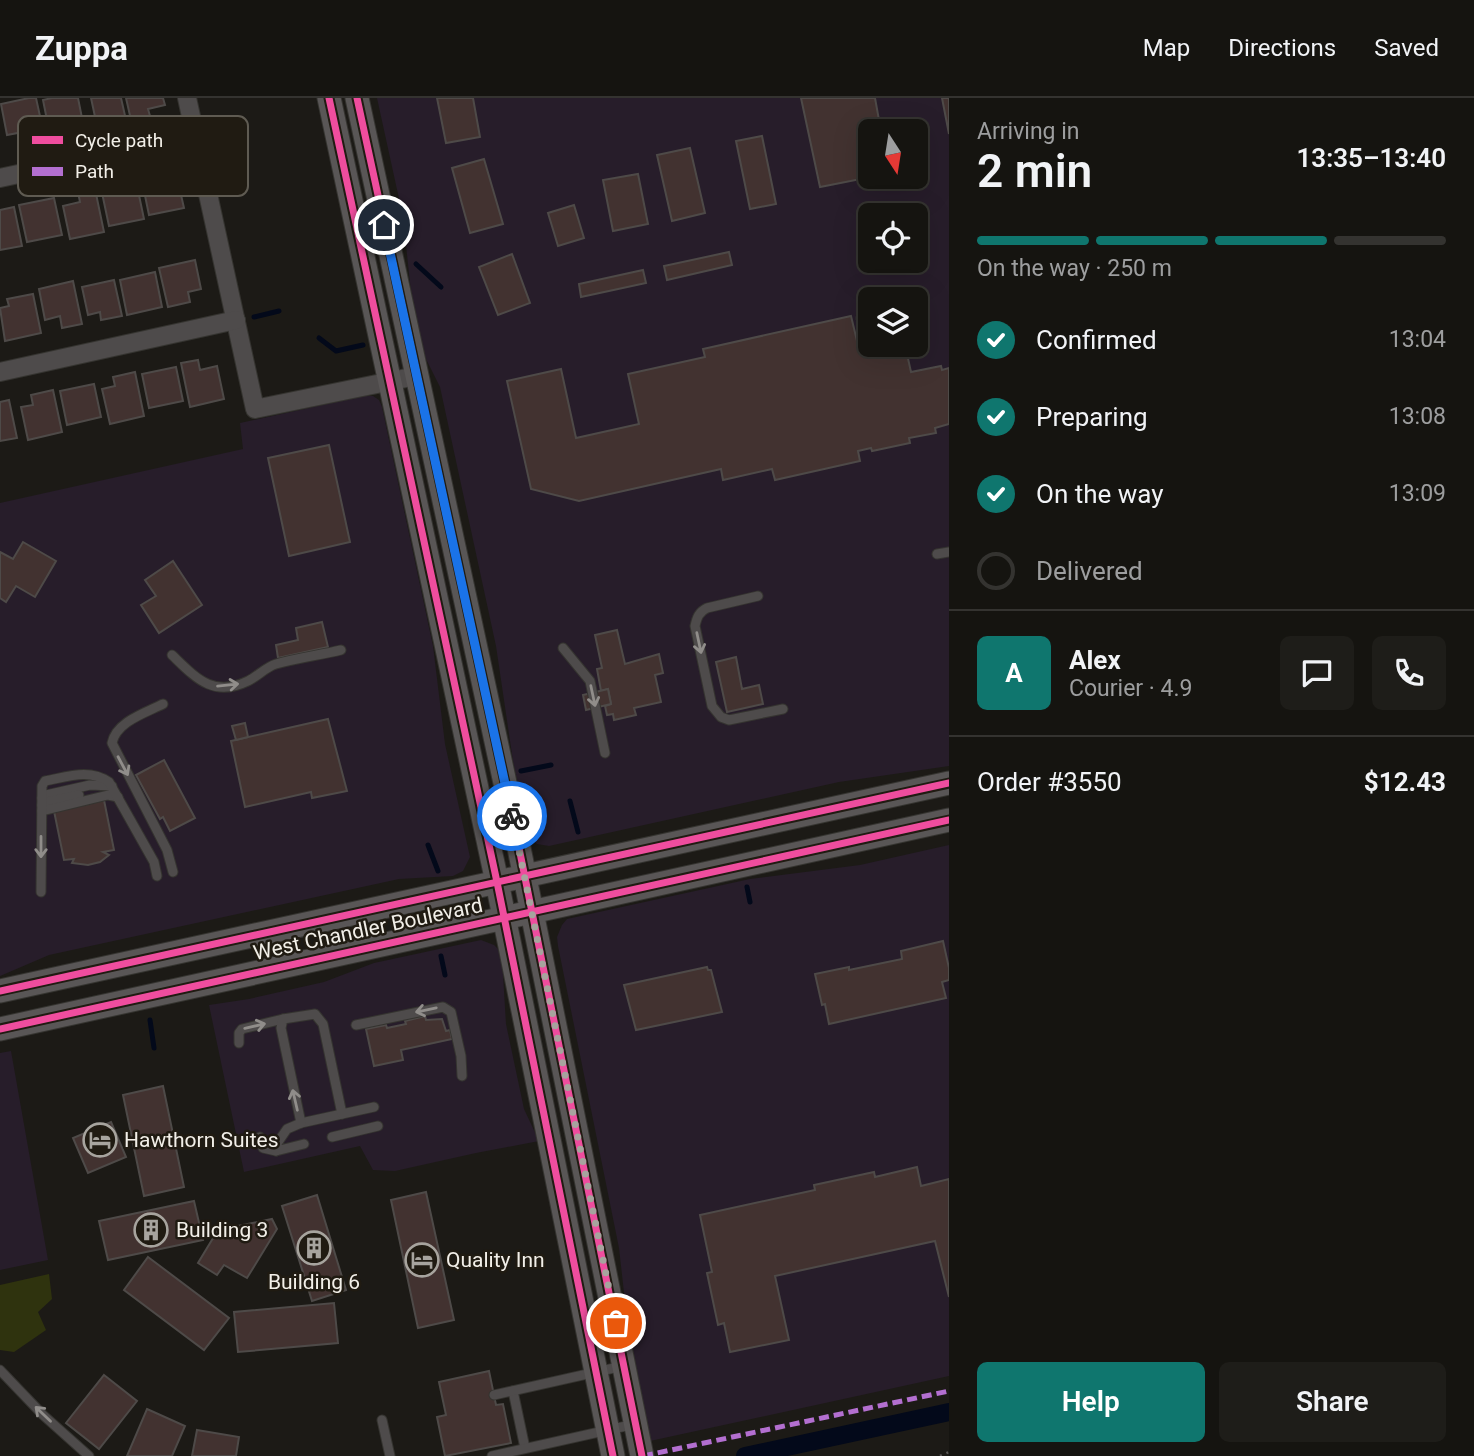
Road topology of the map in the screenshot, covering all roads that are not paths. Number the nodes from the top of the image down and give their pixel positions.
1 (187, 98) edge
2 (329, 98) edge
3 (357, 98) edge
4 (191, 116) edge
5 (18, 174) edge
6 (0, 178) edge
7 (209, 196) edge
8 (236, 320) junction
9 (0, 372) edge
10 (416, 376) junction
11 (389, 381) junction
12 (949, 552) edge
13 (937, 554) dead end
14 (456, 561) junction
15 (758, 596) dead end
16 (441, 620) junction
17 (563, 648) dead end
18 (341, 650) dead end
19 (172, 655) dead end
20 (163, 704) dead end
21 (783, 709) dead end
22 (605, 752) dead end
23 (949, 783) edge
24 (115, 792) junction
25 (42, 802) junction
26 (949, 820) edge
27 (173, 872) dead end
28 (157, 876) dead end
29 (524, 876) junction
30 (497, 882) junction
31 (41, 891) dead end
32 (532, 911) junction
33 (503, 918) junction
34 (25, 986) junction
35 (0, 991) edge
36 (283, 1019) junction
37 (31, 1022) junction
38 (356, 1025) dead end
39 (0, 1029) edge
40 (239, 1043) dead end
41 (462, 1076) dead end
42 (374, 1107) dead end
43 (342, 1114) junction
44 (300, 1123) junction
45 (378, 1126) dead end
46 (260, 1137) dead end
47 (332, 1137) dead end
48 (304, 1144) dead end
49 (276, 1151) junction
50 (625, 1366) junction
51 (0, 1370) edge
52 (596, 1373) junction
53 (513, 1391) junction
54 (494, 1395) dead end
55 (382, 1420) dead end
56 (636, 1423) junction
57 (607, 1430) junction
58 (526, 1448) junction
59 (89, 1456) edge
60 (390, 1456) edge
61 (492, 1456) edge
62 (613, 1456) edge
63 (642, 1456) edge

1 - 4 street
2 - 11 main road
3 - 10 main road
5 - 6 street
7 - 8 street
8 - 9 street
8 - 11 street
10 - 11 street
10 - 14 main road
11 - 16 main road
12 - 13 lane
14 - 16 main road
14 - 29 main road
15 -> 21 lane
16 - 30 main road
17 -> 22 lane
19 -> 18 lane
20 -> 27 lane
23 - 29 main road, West Chandler Boulevard
24 - 25 lane
24 - 25 lane
24 - 28 lane
25 -> 31 lane
26 - 32 main road, West Chandler Boulevard
29 - 30 main road, West Chandler Boulevard
29 - 32 main road
30 - 33 main road
30 - 34 main road, West Chandler Boulevard
32 - 33 main road, West Chandler Boulevard
32 - 50 main road
33 - 37 main road, West Chandler Boulevard
33 - 52 main road
34 - 35 main road, West Chandler Boulevard
34 - 37 main road
40 -> 36 lane
36 - 43 lane
44 -> 36 lane
37 - 39 main road, West Chandler Boulevard
41 -> 38 lane
42 - 43 lane
43 - 44 lane
44 - 49 lane
45 - 47 lane
46 - 49 lane
48 - 49 lane
50 - 52 lane
50 - 56 main road
59 -> 51 lane
52 - 53 lane
52 - 57 main road
53 - 54 lane
53 - 58 lane
55 - 60 lane
56 - 57 lane
56 - 63 main road
57 - 58 lane
57 - 62 main road
58 - 61 lane

